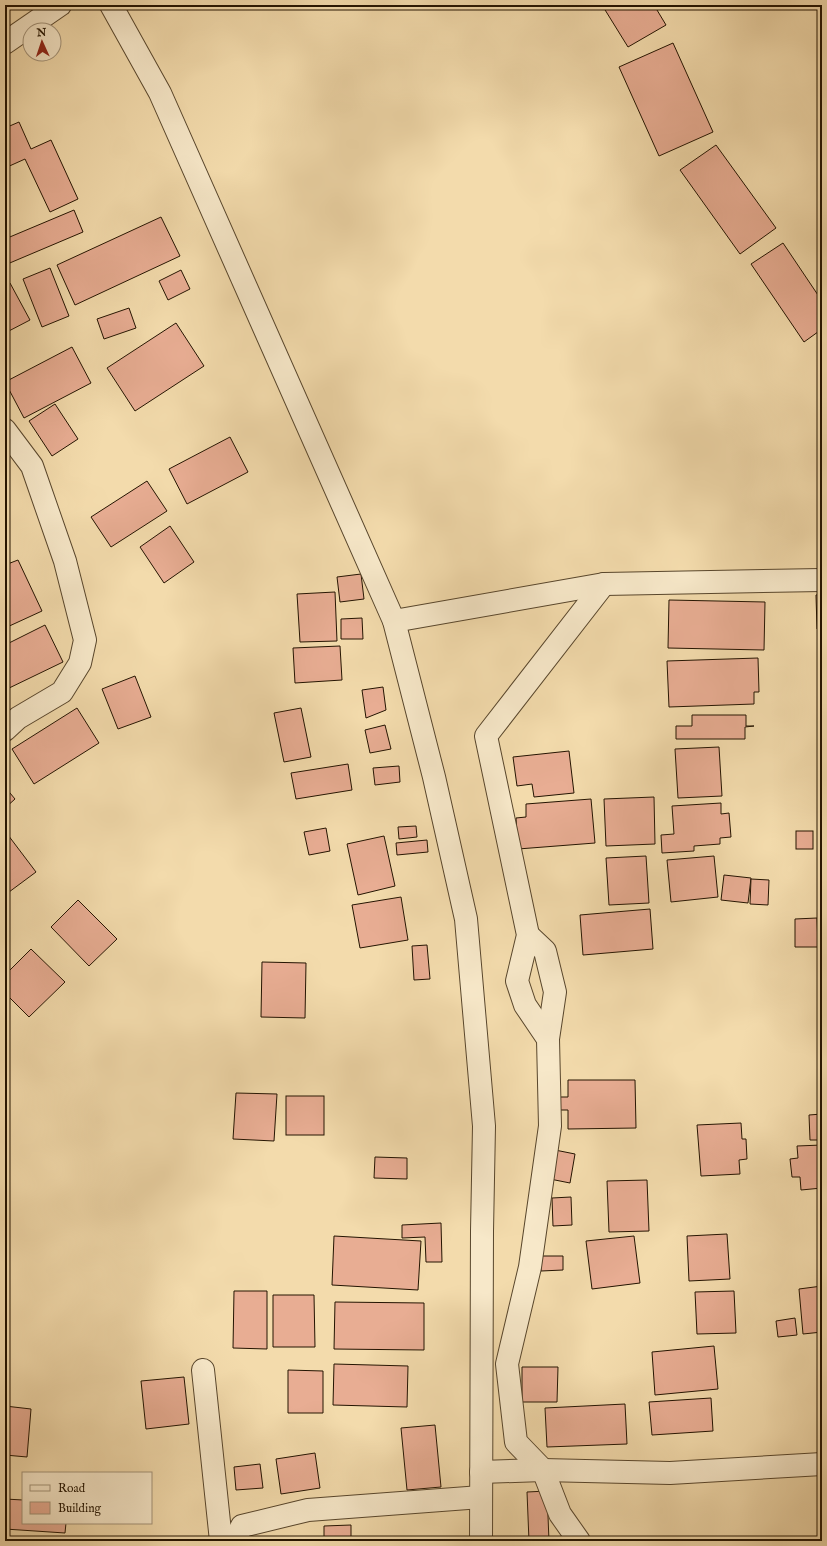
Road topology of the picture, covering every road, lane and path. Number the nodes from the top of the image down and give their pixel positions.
1 (60, 5) edge
2 (111, 5) edge
3 (5, 43) edge
4 (5, 430) edge
5 (822, 580) edge
6 (604, 584) junction
7 (394, 621) junction
8 (5, 730) edge
9 (528, 935) junction
10 (548, 1039) junction
11 (481, 1352) junction
12 (508, 1364) junction
13 (203, 1370) dead end
14 (822, 1464) edge
15 (543, 1470) junction
16 (481, 1472) junction
17 (481, 1497) junction
18 (221, 1541) edge
19 (234, 1541) edge
20 (481, 1541) edge
21 (579, 1541) edge

1 - 3 street
2 - 7 street
4 - 8 street
5 - 6 street
6 - 7 street
6 - 9 street
7 - 11 street
9 - 10 street
9 - 10 street
10 - 12 street
11 - 12 street
11 - 16 street
12 - 15 street
13 - 18 street
14 - 15 street
15 - 16 street
15 - 21 street
16 - 17 street
17 - 19 street
17 - 20 street

